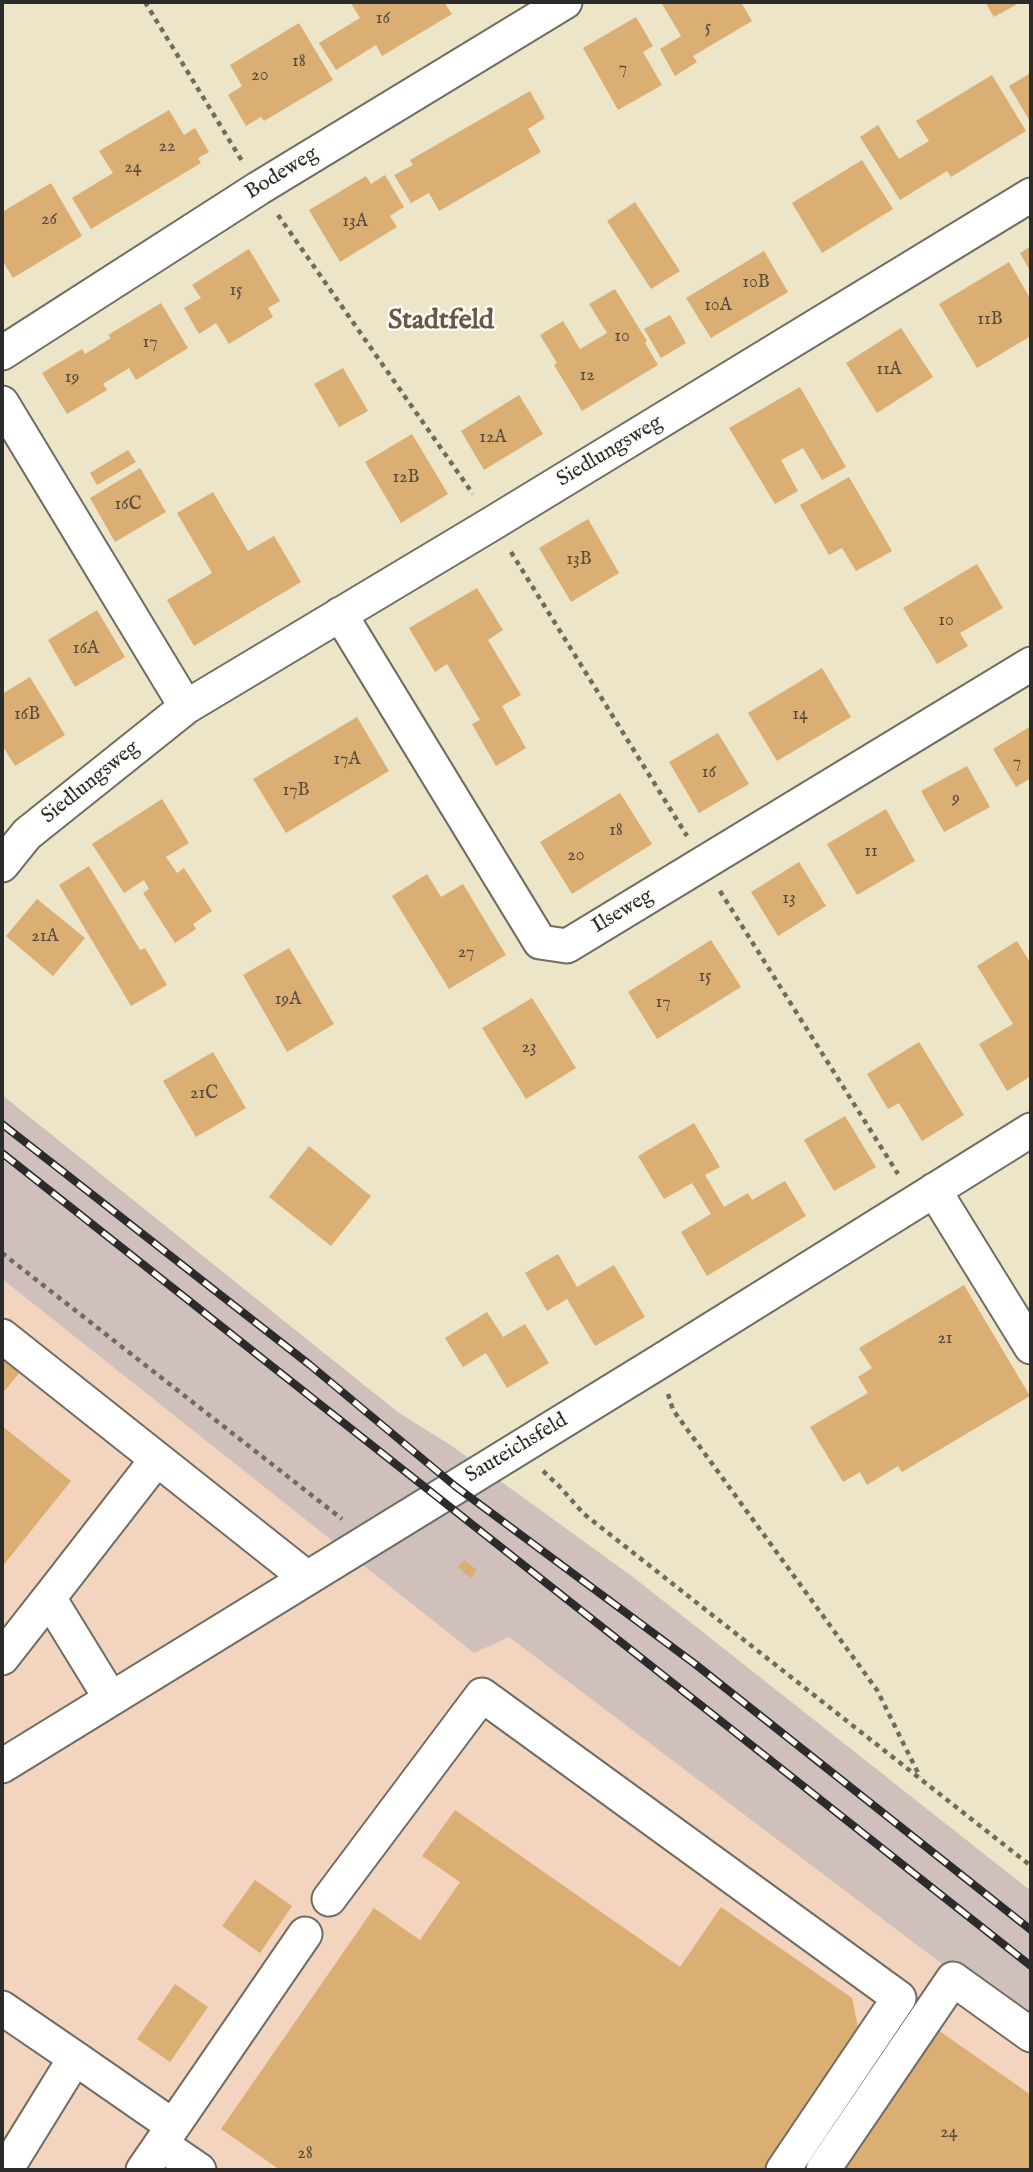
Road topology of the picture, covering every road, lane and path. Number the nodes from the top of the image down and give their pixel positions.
1 (145, 2) edge
2 (565, 2) edge
3 (259, 188) junction
4 (1031, 195) edge
5 (2, 353) edge
6 (2, 403) edge
7 (494, 523) junction
8 (340, 614) junction
9 (1031, 664) edge
10 (186, 707) junction
11 (704, 864) junction
12 (2, 865) edge
13 (1031, 1130) edge
14 (925, 1196) junction
15 (2, 1252) edge
16 (2, 1336) edge
17 (1031, 1347) edge
18 (659, 1362) junction
19 (518, 1448) junction
20 (157, 1459) junction
21 (363, 1543) junction
22 (307, 1578) junction
23 (49, 1598) junction
24 (2, 1658) edge
25 (111, 1699) junction
26 (2, 1766) edge
27 (922, 1781) junction
28 (1031, 1866) edge
29 (329, 1899) dead end
30 (305, 1934) dead end
31 (2, 2008) edge
32 (1031, 2035) edge
33 (75, 2058) junction
34 (159, 2147) edge
35 (9, 2165) edge
36 (199, 2170) edge
37 (783, 2170) edge
38 (823, 2170) edge

1 - 3 path
2 - 3 street, Bodeweg
3 - 5 street, Bodeweg
3 - 7 path
4 - 7 street, Siedlungsweg
6 - 10 street
7 - 8 street, Siedlungsweg
7 - 11 path
8 - 10 street, Siedlungsweg
8 - 11 street, Ilseweg
9 - 11 street, Ilseweg
10 - 12 street, Siedlungsweg
11 - 14 path
13 - 14 street, Sauteichsfeld
14 - 17 street
14 - 18 street, Sauteichsfeld
15 - 21 path
16 - 20 street
18 - 19 street, Sauteichsfeld
18 - 27 path
19 - 21 street, Sauteichsfeld
19 - 27 path
20 - 22 street
20 - 23 street
21 - 22 street, Sauteichsfeld
22 - 25 street, Sauteichsfeld
23 - 24 street
23 - 25 street
25 - 26 street, Sauteichsfeld
27 - 28 path
29 - 37 street
30 - 34 street
31 - 33 street
32 - 38 street
33 - 34 street
33 - 35 street
34 - 36 street

